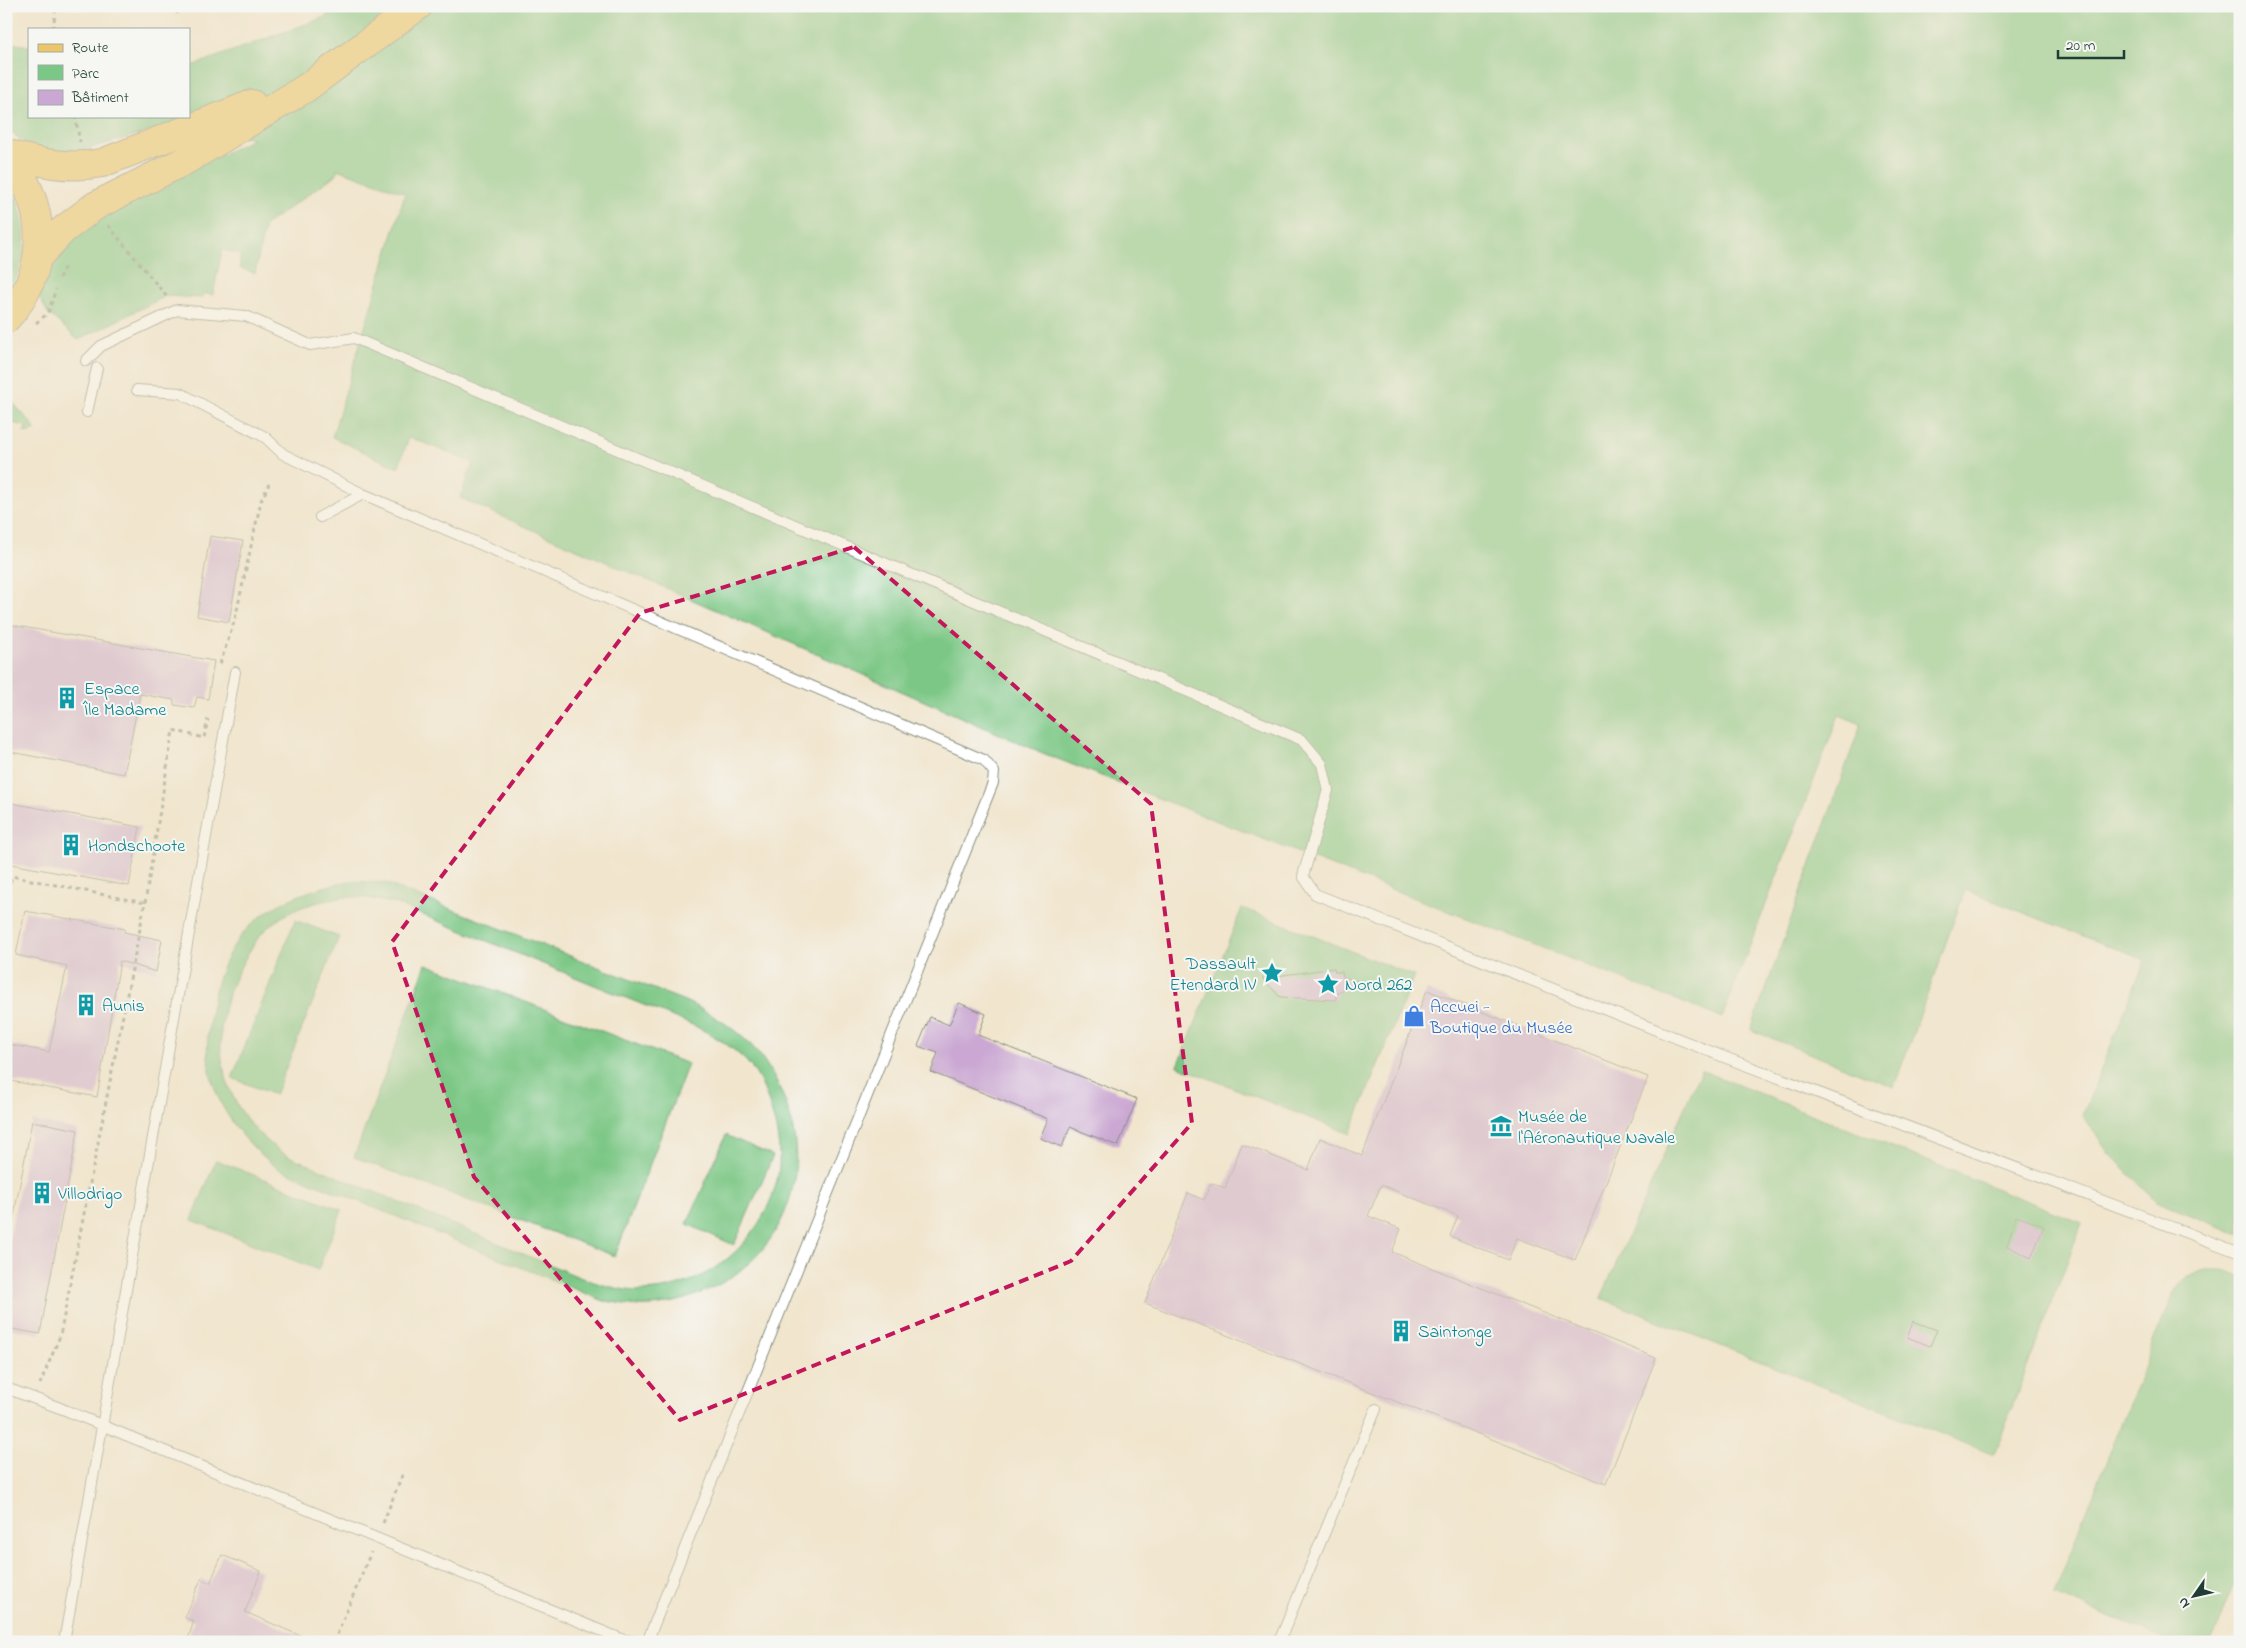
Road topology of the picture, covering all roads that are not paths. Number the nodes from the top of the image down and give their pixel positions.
1 (418, 6) edge
2 (364, 45) junction
3 (6, 154) edge
4 (38, 257) junction
5 (19, 323) edge
6 (86, 361) dead end
7 (97, 368) dead end
8 (137, 390) dead end
9 (87, 412) dead end
10 (363, 494) junction
11 (320, 517) dead end
12 (234, 672) dead end
13 (2240, 1253) edge
14 (6, 1388) edge
15 (1376, 1409) dead end
16 (102, 1427) junction
17 (624, 1641) edge
18 (64, 1642) edge
19 (642, 1642) edge
20 (647, 1642) edge
21 (1279, 1642) edge

1 - 2 main road
2 - 3 main road
2 - 4 main road
3 - 4 main road
4 - 5 main road
6 - 13 lane
7 - 9 lane
8 - 10 lane
10 - 11 lane
10 - 20 lane
12 - 16 lane
14 - 16 lane
15 - 21 lane
16 - 17 lane
16 - 18 lane
17 - 19 lane

